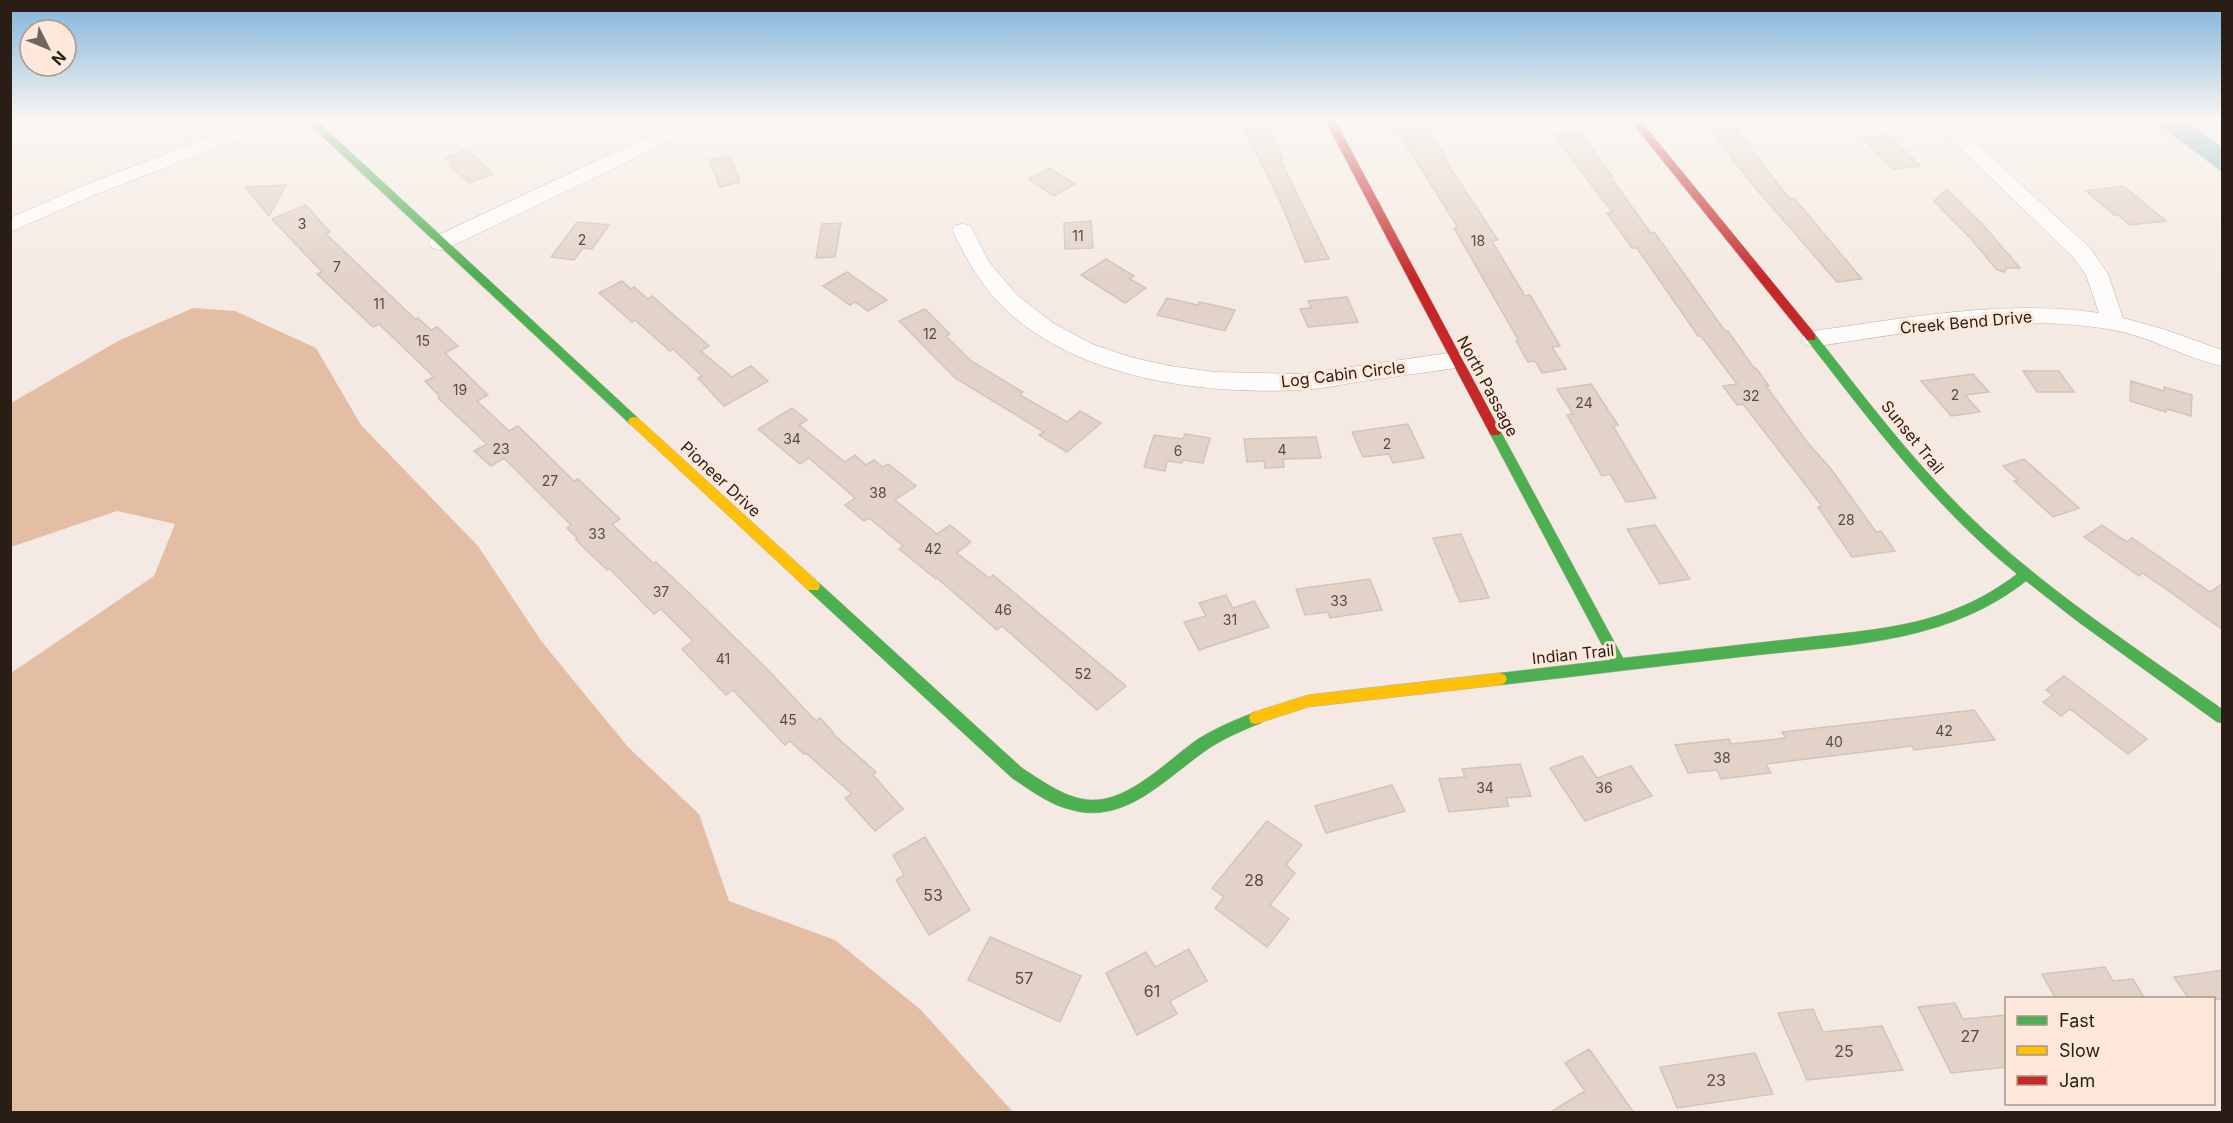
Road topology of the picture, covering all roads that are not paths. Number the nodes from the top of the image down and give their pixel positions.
1 (135, 172) edge
2 (365, 172) edge
3 (589, 172) edge
4 (1358, 172) edge
5 (1678, 172) edge
6 (1996, 172) edge
7 (10, 226) edge
8 (963, 230) dead end
9 (440, 243) junction
10 (2114, 323) junction
11 (1813, 339) junction
12 (2223, 358) edge
13 (1456, 360) junction
14 (2026, 574) junction
15 (1620, 666) junction
16 (2223, 717) edge
17 (1135, 795) joint

1 - 7 street
2 - 9 street, Pioneer Drive
3 - 9 street
4 - 13 street, North Passage
5 - 11 street, Sunset Trail
6 - 10 street
8 - 13 street, Log Cabin Circle
9 - 17 street, Pioneer Drive
10 - 11 street, Creek Bend Drive
10 - 12 street, Creek Bend Drive
11 - 14 street, Sunset Trail
13 - 15 street, North Passage
14 - 15 street, Indian Trail
14 - 16 street, Sunset Trail
15 - 17 street, Indian Trail

